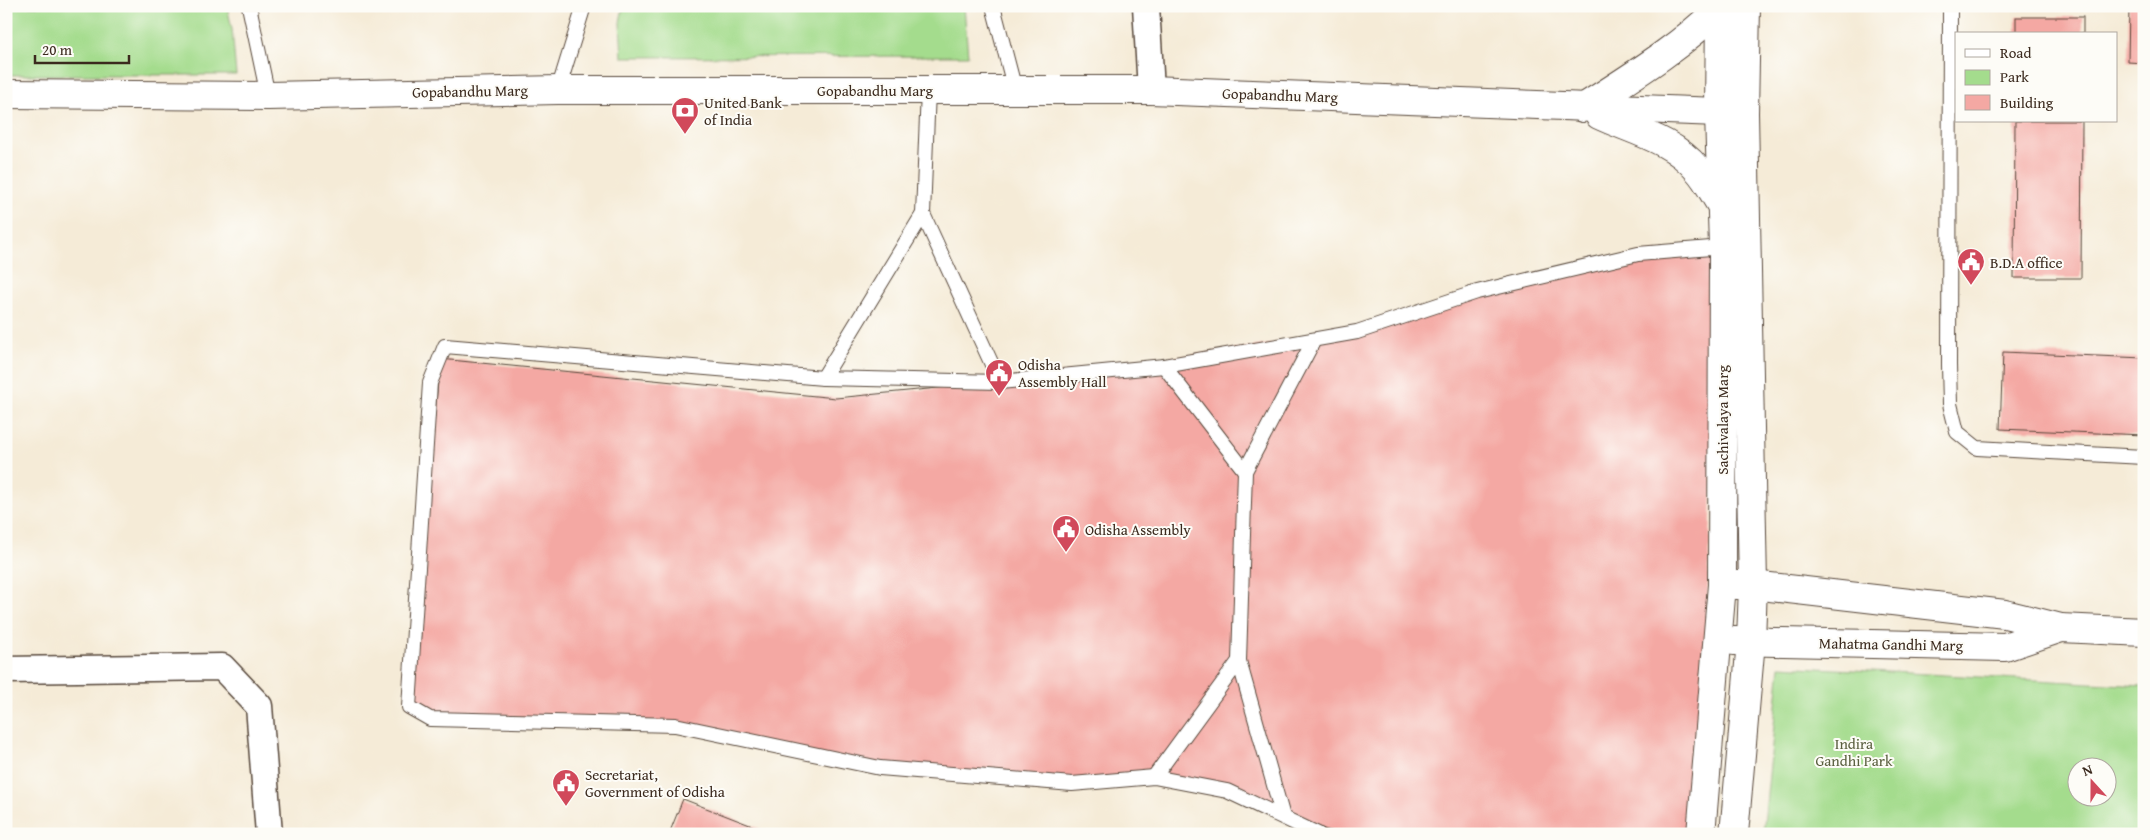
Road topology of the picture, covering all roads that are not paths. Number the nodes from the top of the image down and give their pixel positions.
1 (250, 6) edge
2 (584, 6) edge
3 (993, 6) edge
4 (1146, 6) edge
5 (1950, 6) edge
6 (1729, 7) edge
7 (558, 90) junction
8 (928, 90) junction
9 (1014, 90) junction
10 (1151, 90) junction
11 (6, 94) edge
12 (268, 96) junction
13 (1583, 108) junction
14 (1731, 114) junction
15 (1721, 205) junction
16 (923, 214) junction
17 (1722, 246) junction
18 (1314, 340) junction
19 (1164, 366) junction
20 (823, 378) junction
21 (1000, 382) junction
22 (2144, 457) edge
23 (1245, 471) junction
24 (1722, 585) junction
25 (1753, 585) junction
26 (2061, 628) junction
27 (2144, 632) edge
28 (1718, 640) junction
29 (1750, 641) junction
30 (1239, 661) junction
31 (6, 670) edge
32 (1154, 777) junction
33 (1283, 817) junction
34 (269, 834) edge
35 (1318, 834) edge
36 (1701, 834) edge
37 (1734, 834) edge

1 - 12 lane
2 - 7 lane
3 - 9 lane
4 - 10 street
5 - 22 lane
6 - 13 main road
6 - 14 main road, Sachivalaya Marg
7 - 8 main road, Gopabandhu Marg
7 - 12 main road, Gopabandhu Marg
8 - 9 main road, Gopabandhu Marg
8 - 16 lane
9 - 10 main road, Gopabandhu Marg
10 - 13 main road, Gopabandhu Marg
11 - 12 main road, Gopabandhu Marg
13 - 14 main road, Gopabandhu Marg
13 - 15 main road
14 - 15 main road, Sachivalaya Marg
14 - 25 main road, Sachivalaya Marg
15 - 17 main road, Sachivalaya Marg
16 - 20 lane
16 - 21 lane
17 - 18 lane
17 - 24 main road, Sachivalaya Marg
18 - 19 lane
18 - 23 lane
19 - 21 lane
19 - 23 lane
20 - 21 lane
20 - 32 lane
23 - 30 lane
24 - 25 main road, Mahatma Gandhi Marg
24 - 28 main road, Sachivalaya Marg
25 - 26 main road, Mahatma Gandhi Marg
25 - 29 main road, Sachivalaya Marg
26 - 27 main road, Mahatma Gandhi Marg
26 - 29 main road, Mahatma Gandhi Marg
28 - 29 main road, Mahatma Gandhi Marg
28 - 36 main road, Sachivalaya Marg
29 - 37 main road, Sachivalaya Marg
30 - 32 lane
30 - 33 lane
31 - 34 street
32 - 33 lane
33 - 35 lane

